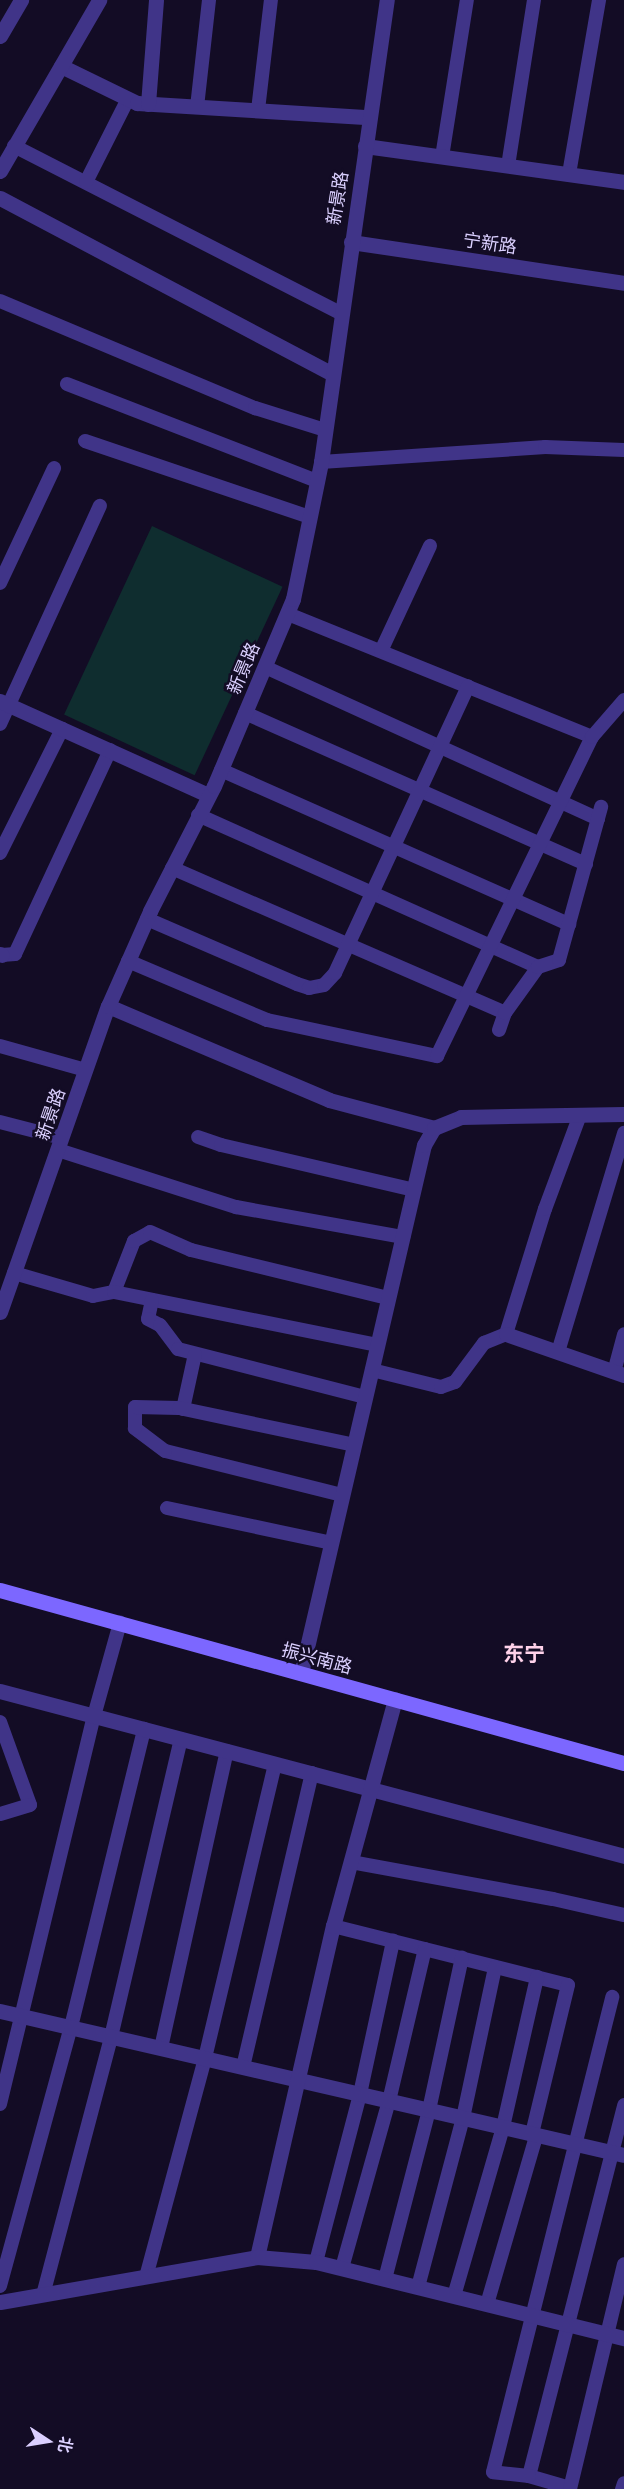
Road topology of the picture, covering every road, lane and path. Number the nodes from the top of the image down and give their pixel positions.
1 (21, 0) edge
2 (99, 0) edge
3 (156, 0) edge
4 (209, 0) edge
5 (271, 0) edge
6 (387, 0) edge
7 (467, 0) edge
8 (534, 0) edge
9 (599, 0) edge
10 (0, 36) edge
11 (61, 66) junction
12 (128, 99) junction
13 (148, 104) junction
14 (197, 107) junction
15 (258, 110) junction
16 (369, 117) junction
17 (14, 146) junction
18 (365, 146) junction
19 (442, 157) junction
20 (508, 166) junction
21 (0, 171) edge
22 (569, 174) junction
23 (624, 182) edge
24 (86, 183) junction
25 (0, 198) edge
26 (351, 242) junction
27 (624, 282) edge
28 (0, 301) edge
29 (341, 313) junction
30 (332, 374) junction
31 (67, 384) dead end
32 (325, 430) junction
33 (85, 441) dead end
34 (624, 450) edge
35 (321, 462) junction
36 (54, 468) dead end
37 (317, 481) junction
38 (100, 506) dead end
39 (310, 517) junction
40 (430, 546) dead end
41 (0, 583) edge
42 (288, 614) junction
43 (381, 651) junction
44 (265, 666) junction
45 (468, 686) junction
46 (624, 700) edge
47 (4, 703) edge
48 (245, 713) junction
49 (618, 718) edge
50 (0, 724) edge
51 (62, 729) junction
52 (592, 736) junction
53 (440, 747) junction
54 (110, 750) junction
55 (221, 770) junction
56 (420, 790) junction
57 (208, 795) junction
58 (561, 802) junction
59 (198, 815) junction
60 (540, 844) junction
61 (394, 846) junction
62 (0, 853) edge
63 (586, 864) junction
64 (172, 868) junction
65 (372, 893) junction
66 (514, 899) junction
67 (147, 919) junction
68 (569, 924) junction
69 (348, 945) junction
70 (491, 946) junction
71 (1, 955) edge
72 (128, 961) junction
73 (538, 967) junction
74 (467, 996) junction
75 (108, 1006) junction
76 (505, 1013) junction
77 (499, 1030) dead end
78 (0, 1046) edge
79 (86, 1070) junction
80 (624, 1114) edge
81 (580, 1115) junction
82 (0, 1122) edge
83 (434, 1128) junction
84 (624, 1133) edge
85 (198, 1137) dead end
86 (60, 1144) junction
87 (414, 1190) junction
88 (403, 1237) junction
89 (14, 1273) junction
90 (114, 1292) junction
91 (388, 1298) junction
92 (152, 1300) junction
93 (0, 1309) edge
94 (506, 1334) junction
95 (624, 1334) edge
96 (377, 1345) junction
97 (558, 1352) junction
98 (195, 1354) junction
99 (372, 1370) junction
100 (619, 1374) edge
101 (365, 1397) junction
102 (183, 1409) junction
103 (354, 1445) junction
104 (342, 1495) junction
105 (167, 1508) dead end
106 (331, 1544) junction
107 (0, 1590) edge
108 (120, 1623) junction
109 (301, 1673) junction
110 (0, 1691) edge
111 (395, 1699) junction
112 (94, 1716) junction
113 (0, 1722) edge
114 (144, 1729) junction
115 (181, 1739) junction
116 (227, 1751) junction
117 (624, 1762) edge
118 (275, 1764) junction
119 (312, 1773) junction
120 (371, 1789) junction
121 (0, 1814) edge
122 (624, 1856) edge
123 (351, 1862) junction
124 (624, 1916) edge
125 (333, 1926) junction
126 (393, 1941) junction
127 (425, 1949) junction
128 (462, 1958) junction
129 (495, 1966) junction
130 (537, 1977) junction
131 (612, 1997) dead end
132 (0, 2011) edge
133 (23, 2016) junction
134 (71, 2027) junction
135 (111, 2037) junction
136 (161, 2048) junction
137 (205, 2058) junction
138 (243, 2067) junction
139 (296, 2079) junction
140 (360, 2094) junction
141 (389, 2101) junction
142 (0, 2104) edge
143 (624, 2105) edge
144 (429, 2110) junction
145 (463, 2118) junction
146 (503, 2127) junction
147 (532, 2134) junction
148 (575, 2144) junction
149 (618, 2154) edge
150 (257, 2257) junction
151 (316, 2262) junction
152 (624, 2264) edge
153 (342, 2268) junction
154 (146, 2277) junction
155 (385, 2279) junction
156 (0, 2286) edge
157 (418, 2287) junction
158 (43, 2295) junction
159 (454, 2296) junction
160 (0, 2302) edge
161 (487, 2304) junction
162 (530, 2315) junction
163 (568, 2325) junction
164 (606, 2334) junction
165 (624, 2338) edge
166 (530, 2476) junction
167 (624, 2482) edge
168 (570, 2489) edge
169 (622, 2489) edge

1 - 10 street
2 - 11 street
3 - 13 street
4 - 14 lane
5 - 15 lane
6 - 16 street, 新景路
7 - 19 lane
8 - 20 lane
9 - 22 lane
11 - 12 street
11 - 17 street
12 - 13 street
12 - 24 lane
13 - 14 street
14 - 15 street
15 - 16 street
16 - 18 street, 新景路
17 - 21 street
17 - 24 lane
18 - 19 street
18 - 26 street, 新景路
19 - 20 street
20 - 22 street
22 - 23 street
24 - 29 lane
25 - 30 street
26 - 27 street, 宁新路
26 - 29 street, 新景路
28 - 32 lane
29 - 30 street, 新景路
30 - 32 street, 新景路
31 - 37 lane
32 - 35 street, 新景路
33 - 39 lane
34 - 35 lane
35 - 37 street, 新景路
36 - 41 lane
37 - 39 street, 新景路
38 - 47 lane
39 - 42 street, 新景路
40 - 43 lane
42 - 43 lane
42 - 44 street, 新景路
43 - 45 lane
44 - 48 street, 新景路
44 - 53 lane
45 - 52 lane
45 - 53 lane
46 - 49 lane
47 - 50 lane
47 - 51 street
48 - 55 street, 新景路
48 - 56 lane
49 - 52 lane
51 - 54 street
51 - 62 lane
52 - 58 lane
53 - 56 lane
53 - 58 lane
54 - 57 street
54 - 71 lane
55 - 57 street, 新景路
55 - 61 lane
56 - 60 lane
56 - 61 lane
57 - 59 street, 新景路
58 - 60 lane
58 - 63 lane
59 - 64 street, 新景路
59 - 65 lane
60 - 63 lane
60 - 66 lane
61 - 65 lane
61 - 66 lane
63 - 68 lane
64 - 67 street, 新景路
64 - 69 lane
65 - 69 lane
65 - 70 lane
66 - 68 lane
66 - 70 lane
67 - 69 lane
67 - 72 street, 新景路
68 - 73 lane
69 - 74 lane
70 - 73 lane
70 - 74 lane
72 - 74 lane
72 - 75 street, 新景路
73 - 76 lane
74 - 76 lane
75 - 79 street, 新景路
75 - 83 street
76 - 77 lane
78 - 79 lane
79 - 86 street, 新景路
80 - 81 street
81 - 83 street
81 - 94 lane
82 - 86 lane
83 - 87 street
84 - 97 lane
85 - 87 lane
86 - 88 lane
86 - 89 street, 新景路
87 - 88 street
88 - 91 street
89 - 90 lane
89 - 93 street, 新景路
90 - 91 lane
90 - 92 lane
91 - 96 street
92 - 96 lane
92 - 98 lane
94 - 97 street
94 - 99 lane
95 - 100 lane
96 - 99 street
97 - 100 street
98 - 101 lane
98 - 102 lane
99 - 101 street
101 - 103 street
102 - 103 lane
102 - 104 lane
103 - 104 street
104 - 106 street
105 - 106 lane
106 - 109 street
107 - 108 street, 振兴南路
108 - 109 street, 振兴南路
108 - 112 lane
109 - 111 street, 振兴南路
110 - 112 street
111 - 117 street, 振兴南路
111 - 120 street
112 - 114 street
112 - 133 lane
113 - 121 lane
114 - 115 street
114 - 134 lane
115 - 116 street
115 - 135 lane
116 - 118 street
116 - 136 lane
118 - 119 street
118 - 137 lane
119 - 120 street
119 - 138 lane
120 - 122 street
120 - 123 street
123 - 124 lane
123 - 125 street
125 - 126 lane
125 - 139 street
126 - 127 lane
126 - 140 lane
127 - 128 lane
127 - 141 lane
128 - 129 lane
128 - 144 lane
129 - 130 lane
129 - 145 lane
130 - 146 lane
130 - 147 lane
131 - 148 lane
132 - 133 street
133 - 134 street
133 - 142 lane
134 - 135 street
134 - 156 lane
135 - 136 street
135 - 158 lane
136 - 137 street
137 - 138 street
137 - 154 lane
138 - 139 street
139 - 140 street
139 - 150 street
140 - 141 street
140 - 151 lane
141 - 144 street
141 - 153 lane
143 - 149 lane
144 - 145 street
144 - 155 lane
145 - 146 street
145 - 157 lane
146 - 147 street
146 - 159 lane
147 - 148 street
147 - 161 lane
148 - 149 street
148 - 162 lane
149 - 163 lane
150 - 151 street
150 - 154 street
151 - 153 street
152 - 164 lane
153 - 155 street
154 - 158 street
155 - 157 street
157 - 159 street
158 - 160 street
159 - 161 street
161 - 162 street
162 - 163 street
162 - 166 lane
163 - 164 street
163 - 166 lane
164 - 165 street
164 - 168 lane
166 - 168 lane
167 - 169 street

